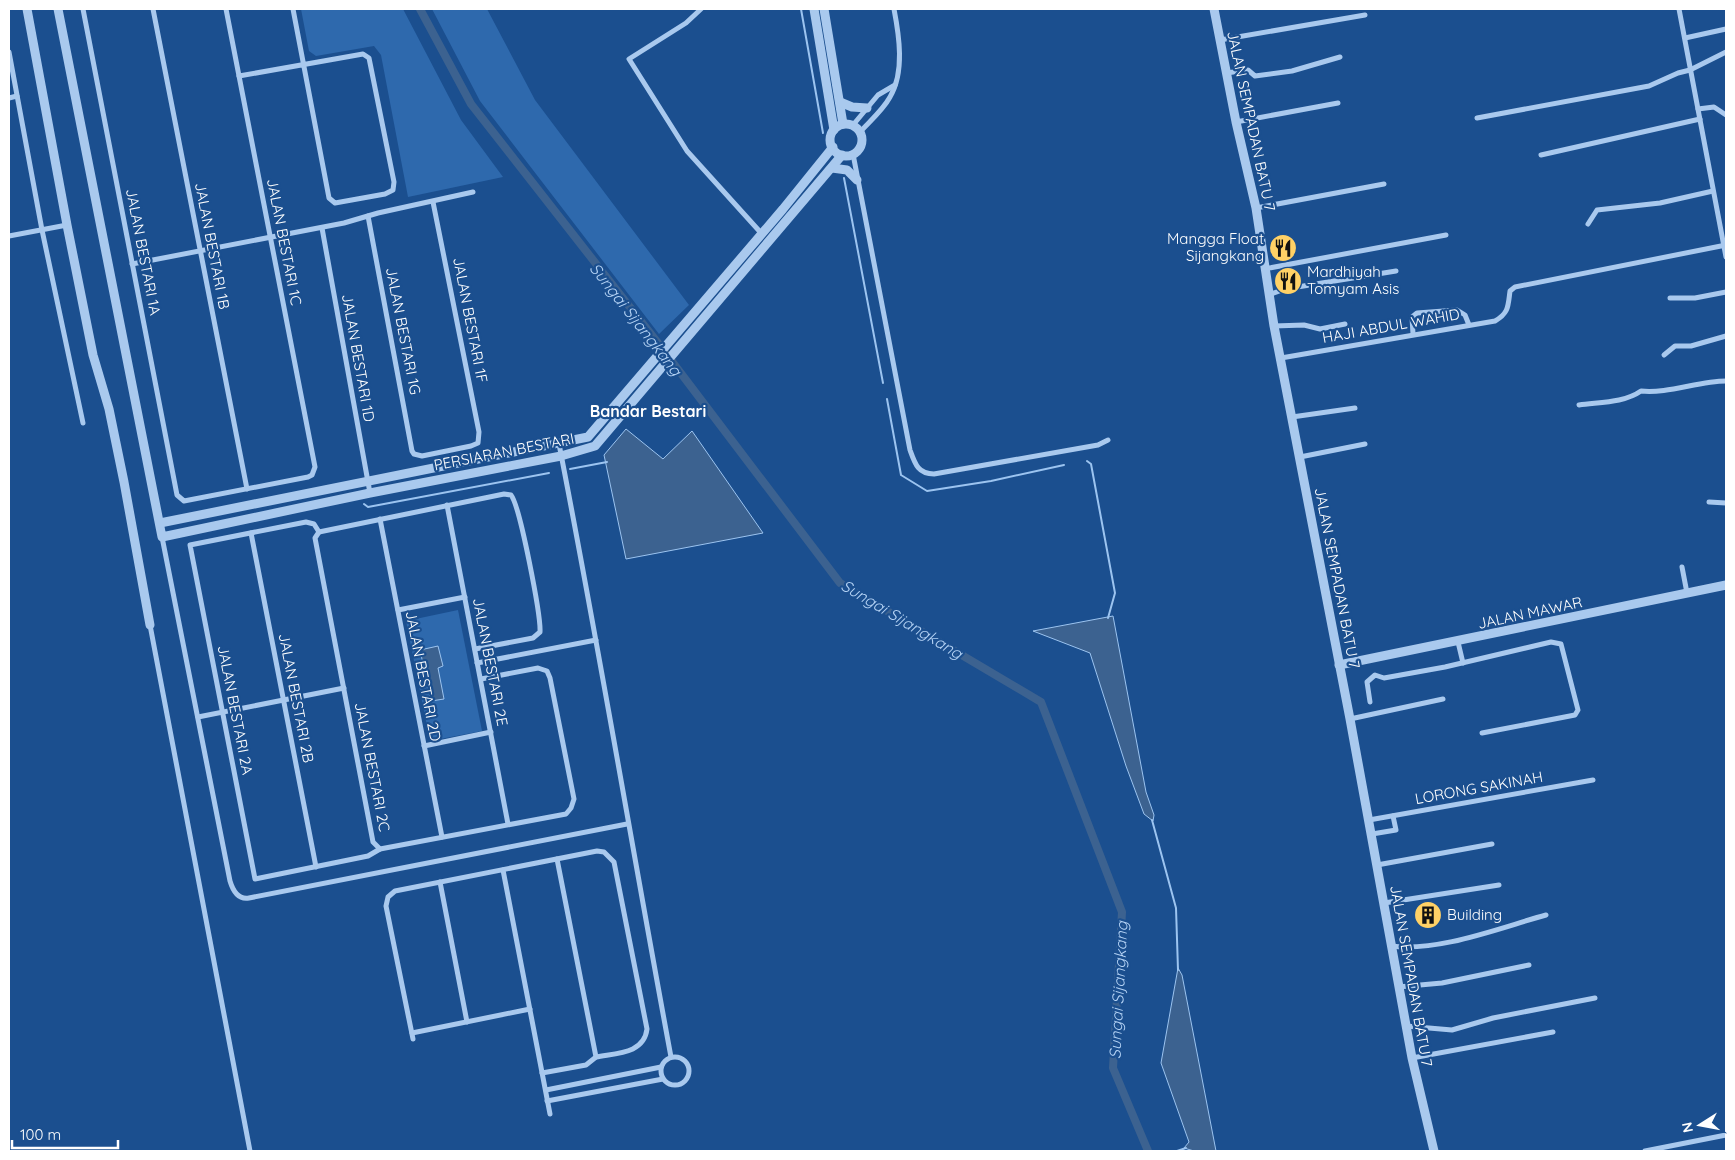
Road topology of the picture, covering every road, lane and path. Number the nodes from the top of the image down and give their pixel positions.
1 (27, 9) edge
2 (58, 9) edge
3 (83, 9) edge
4 (153, 9) edge
5 (226, 9) edge
6 (293, 9) edge
7 (701, 9) edge
8 (814, 9) edge
9 (824, 9) edge
10 (894, 9) edge
11 (1214, 9) edge
12 (1679, 9) edge
13 (1366, 15) dead end
14 (1726, 29) edge
15 (1685, 38) junction
16 (1220, 40) junction
17 (9, 52) edge
18 (1726, 52) edge
19 (1340, 57) dead end
20 (303, 64) junction
21 (1690, 70) junction
22 (1226, 73) junction
23 (239, 76) junction
24 (894, 85) junction
25 (16, 96) junction
26 (9, 98) edge
27 (840, 102) junction
28 (1338, 103) dead end
29 (867, 108) junction
30 (1698, 109) junction
31 (1726, 114) edge
32 (1477, 118) dead end
33 (1700, 119) junction
34 (1236, 122) junction
35 (843, 124) junction
36 (853, 125) junction
37 (834, 130) junction
38 (860, 132) junction
39 (832, 147) junction
40 (853, 154) junction
41 (842, 155) junction
42 (1541, 155) dead end
43 (832, 168) junction
44 (858, 180) junction
45 (1384, 184) dead end
46 (1713, 191) junction
47 (473, 192) dead end
48 (433, 202) junction
49 (1256, 208) junction
50 (368, 216) junction
51 (1588, 224) dead end
52 (67, 225) junction
53 (322, 228) junction
54 (42, 230) junction
55 (762, 234) junction
56 (1446, 235) dead end
57 (9, 236) edge
58 (271, 238) junction
59 (1725, 245) edge
60 (200, 250) junction
61 (1726, 257) edge
62 (132, 264) junction
63 (1264, 269) junction
64 (1396, 270) dead end
65 (1726, 292) edge
66 (1268, 295) junction
67 (1670, 298) dead end
68 (1345, 324) dead end
69 (1468, 325) junction
70 (1274, 326) junction
71 (1413, 334) junction
72 (1726, 336) edge
73 (1664, 355) dead end
74 (1281, 358) junction
75 (1726, 381) edge
76 (1579, 405) dead end
77 (1355, 408) dead end
78 (1292, 417) junction
79 (83, 423) dead end
80 (1108, 440) dead end
81 (559, 444) junction
82 (1365, 444) dead end
83 (412, 451) joint
84 (561, 456) junction
85 (1300, 457) junction
86 (368, 481) junction
87 (247, 489) junction
88 (370, 492) junction
89 (1709, 502) dead end
90 (1726, 503) edge
91 (447, 505) junction
92 (380, 520) junction
93 (160, 523) junction
94 (319, 532) junction
95 (251, 533) junction
96 (162, 537) junction
97 (1682, 567) dead end
98 (1726, 585) edge
99 (1687, 593) junction
100 (465, 597) junction
101 (398, 610) junction
102 (150, 625) joint
103 (596, 640) junction
104 (1458, 642) junction
105 (475, 649) junction
106 (477, 663) junction
107 (1463, 663) junction
108 (1339, 665) junction
109 (481, 679) junction
110 (344, 688) junction
111 (1443, 699) dead end
112 (283, 700) junction
113 (1370, 702) dead end
114 (224, 712) junction
115 (198, 717) junction
116 (1350, 720) junction
117 (491, 732) junction
118 (1482, 733) dead end
119 (424, 746) junction
120 (1593, 780) dead end
121 (1393, 816) junction
122 (1369, 820) junction
123 (508, 824) junction
124 (627, 824) junction
125 (1372, 834) junction
126 (442, 837) junction
127 (1492, 844) dead end
128 (380, 849) junction
129 (557, 859) junction
130 (1377, 865) junction
131 (316, 867) junction
132 (503, 870) junction
133 (440, 882) junction
134 (1499, 885) dead end
135 (1384, 903) junction
136 (1546, 916) dead end
137 (1391, 946) junction
138 (1529, 965) dead end
139 (1398, 987) junction
140 (1595, 998) dead end
141 (530, 1009) junction
142 (467, 1022) junction
143 (1406, 1026) junction
144 (1552, 1032) dead end
145 (596, 1057) junction
146 (671, 1057) junction
147 (1412, 1058) junction
148 (661, 1068) junction
149 (542, 1073) junction
150 (663, 1079) junction
151 (546, 1090) junction
152 (547, 1101) junction
153 (550, 1114) dead end
154 (1726, 1135) edge
155 (1653, 1150) edge
156 (250, 1151) edge
157 (1434, 1151) edge
158 (1645, 1151) edge

1 - 52 street
2 - 93 street
3 - 62 street, JALAN BESTARI 1A
4 - 60 street, JALAN BESTARI 1B
5 - 23 street, JALAN BESTARI 1C
6 - 20 street
7 - 55 street
8 - 37 street
9 - 27 street
10 - 24 street
11 - 16 street, JALAN SEMPADAN BATU 7
12 - 15 street
13 - 16 street
14 - 15 street
15 - 21 street
16 - 22 street, JALAN SEMPADAN BATU 7
17 - 25 street
18 - 21 street
19 - 22 street
20 - 20 street
20 - 23 street
21 - 30 street
21 - 32 street
22 - 34 street, JALAN SEMPADAN BATU 7
23 - 58 street, JALAN BESTARI 1C
24 - 29 street
24 - 38 street
25 - 26 street
25 - 54 street
27 - 29 street
27 - 35 street
28 - 34 street
29 - 36 street
30 - 31 street
30 - 33 street
33 - 42 street
33 - 46 street
34 - 49 street, JALAN SEMPADAN BATU 7
35 - 36 street
35 - 37 street
36 - 38 street
37 - 39 street
38 - 40 street
39 - 41 street
39 - 55 street, PERSIARAN BESTARI
40 - 41 street
40 - 44 street
41 - 43 street, PERSIARAN BESTARI
43 - 44 street
43 - 84 street, PERSIARAN BESTARI
44 - 80 street
45 - 49 street
46 - 51 street
46 - 59 street
47 - 48 street
48 - 50 street
48 - 83 street, JALAN BESTARI 1F
49 - 63 street, JALAN SEMPADAN BATU 7
50 - 53 street
50 - 83 street, JALAN BESTARI 1G
52 - 54 street
52 - 102 street
53 - 58 street
53 - 86 street, JALAN BESTARI 1D
54 - 57 street
54 - 79 street
55 - 81 street, PERSIARAN BESTARI
56 - 63 street
58 - 60 street
58 - 87 street, JALAN BESTARI 1C
59 - 61 street
59 - 69 street, HAJI ABDUL WAHID
60 - 62 street
60 - 87 street, JALAN BESTARI 1B
62 - 87 street, JALAN BESTARI 1A
63 - 66 street, JALAN SEMPADAN BATU 7
64 - 66 street
65 - 67 street
66 - 70 street, JALAN SEMPADAN BATU 7
68 - 70 street
69 - 71 street, HAJI ABDUL WAHID
69 - 71 street
70 - 74 street, JALAN SEMPADAN BATU 7
71 - 74 street, HAJI ABDUL WAHID
72 - 73 street
74 - 78 street, JALAN SEMPADAN BATU 7
75 - 76 street
77 - 78 street
78 - 85 street, JALAN SEMPADAN BATU 7
81 - 84 street
81 - 86 street, PERSIARAN BESTARI
82 - 85 street
84 - 88 street, PERSIARAN BESTARI
84 - 103 street
85 - 108 street, JALAN SEMPADAN BATU 7
86 - 88 street, JALAN BESTARI 1D
86 - 93 street, PERSIARAN BESTARI
88 - 96 street, PERSIARAN BESTARI
89 - 90 street
91 - 92 street
91 - 100 street, JALAN BESTARI 2E
91 - 105 street
92 - 94 street
92 - 101 street, JALAN BESTARI 2D
93 - 96 street
94 - 95 street
94 - 110 street, JALAN BESTARI 2C
95 - 112 street, JALAN BESTARI 2B
95 - 114 street, JALAN BESTARI 2A
96 - 115 street
97 - 99 street
98 - 99 street, JALAN MAWAR
99 - 104 street, JALAN MAWAR
100 - 101 street
100 - 105 street, JALAN BESTARI 2E
101 - 119 street, JALAN BESTARI 2D
102 - 156 street
103 - 106 street
103 - 124 street
104 - 107 street
104 - 108 street, JALAN MAWAR
105 - 106 street, JALAN BESTARI 2E
106 - 109 street, JALAN BESTARI 2E
107 - 113 street
107 - 118 street
108 - 116 street, JALAN SEMPADAN BATU 7
109 - 117 street, JALAN BESTARI 2E
109 - 123 street, JALAN BESTARI 2C
110 - 112 street
110 - 128 street, JALAN BESTARI 2C
111 - 116 street
112 - 114 street
112 - 131 street, JALAN BESTARI 2B
114 - 115 street
114 - 131 street, JALAN BESTARI 2A
115 - 124 street
116 - 122 street, JALAN SEMPADAN BATU 7
117 - 119 street
117 - 123 street, JALAN BESTARI 2E
119 - 126 street, JALAN BESTARI 2D
120 - 121 street, LORONG SAKINAH
121 - 122 street, LORONG SAKINAH
121 - 125 street
122 - 125 street, JALAN SEMPADAN BATU 7
123 - 126 street, JALAN BESTARI 2C
124 - 146 street
125 - 130 street, JALAN SEMPADAN BATU 7
126 - 128 street, JALAN BESTARI 2C
127 - 130 street
128 - 131 street
129 - 132 street
129 - 145 street
129 - 145 street
130 - 135 street, JALAN SEMPADAN BATU 7
132 - 133 street
132 - 141 street
133 - 142 street
133 - 142 street
134 - 135 street
135 - 137 street, JALAN SEMPADAN BATU 7
136 - 137 street
137 - 139 street, JALAN SEMPADAN BATU 7
138 - 139 street
139 - 143 street, JALAN SEMPADAN BATU 7
140 - 143 street
141 - 142 street
141 - 149 street
143 - 147 street, JALAN SEMPADAN BATU 7
144 - 147 street
145 - 149 street
146 - 148 street
146 - 150 street
147 - 157 street, JALAN SEMPADAN BATU 7
148 - 150 street
148 - 151 street
149 - 151 street
150 - 152 street
151 - 152 street
152 - 153 street
154 - 155 street
155 - 158 street

